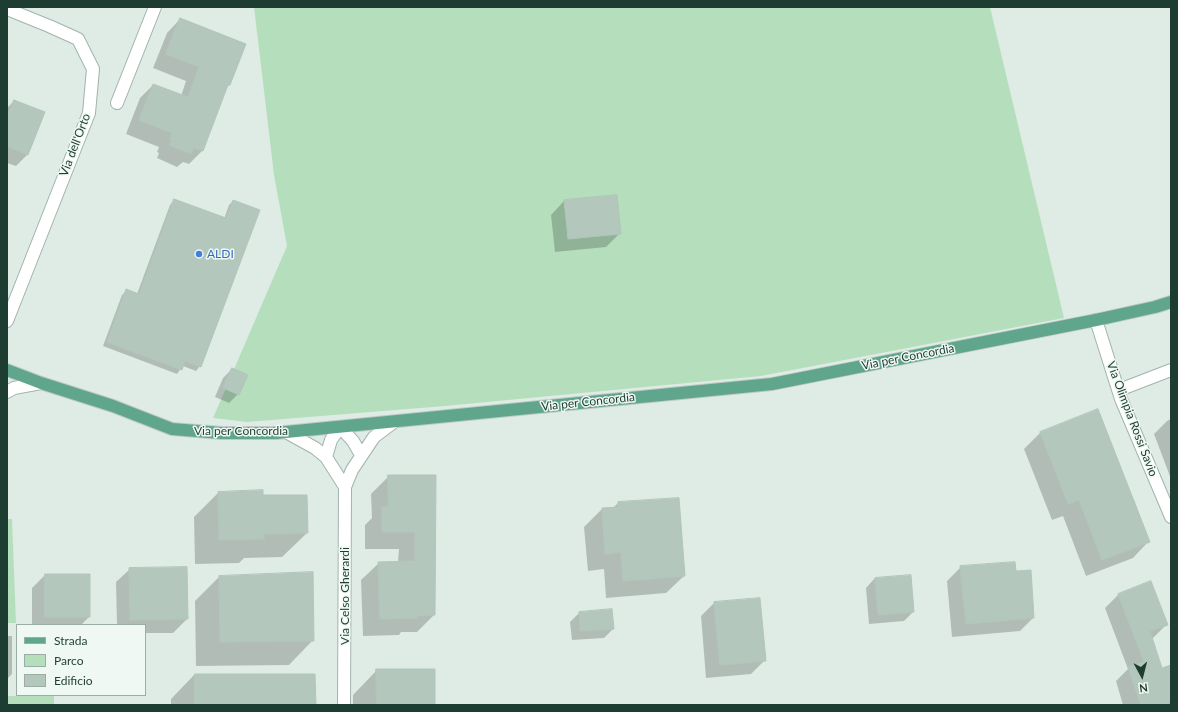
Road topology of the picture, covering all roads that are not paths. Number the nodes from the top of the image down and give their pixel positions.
1 (155, 7) edge
2 (7, 10) edge
3 (117, 103) dead end
4 (1171, 302) edge
5 (1096, 320) junction
6 (7, 321) edge
7 (7, 370) edge
8 (1171, 370) edge
9 (40, 383) junction
10 (1119, 390) junction
11 (7, 392) edge
12 (394, 422) junction
13 (340, 427) junction
14 (286, 432) junction
15 (361, 455) junction
16 (326, 457) junction
17 (345, 487) junction
18 (1171, 516) edge
19 (344, 705) edge

1 - 3 street
2 - 6 street, Via dell'Orto
4 - 5 main road, Via per Concordia
5 - 10 street, Via Olimpia Rossi Savio
5 - 12 main road, Via per Concordia
7 - 9 main road, Via per Concordia
8 - 10 street
9 - 11 street
9 - 14 main road, Via per Concordia
10 - 18 street, Via Olimpia Rossi Savio
12 - 13 main road, Via per Concordia
12 - 15 street, Via Celso Gherardi
13 - 14 main road, Via per Concordia
13 - 15 street
13 - 16 street
14 - 16 street
15 - 17 street, Via Celso Gherardi
16 - 17 street
17 - 19 street, Via Celso Gherardi

